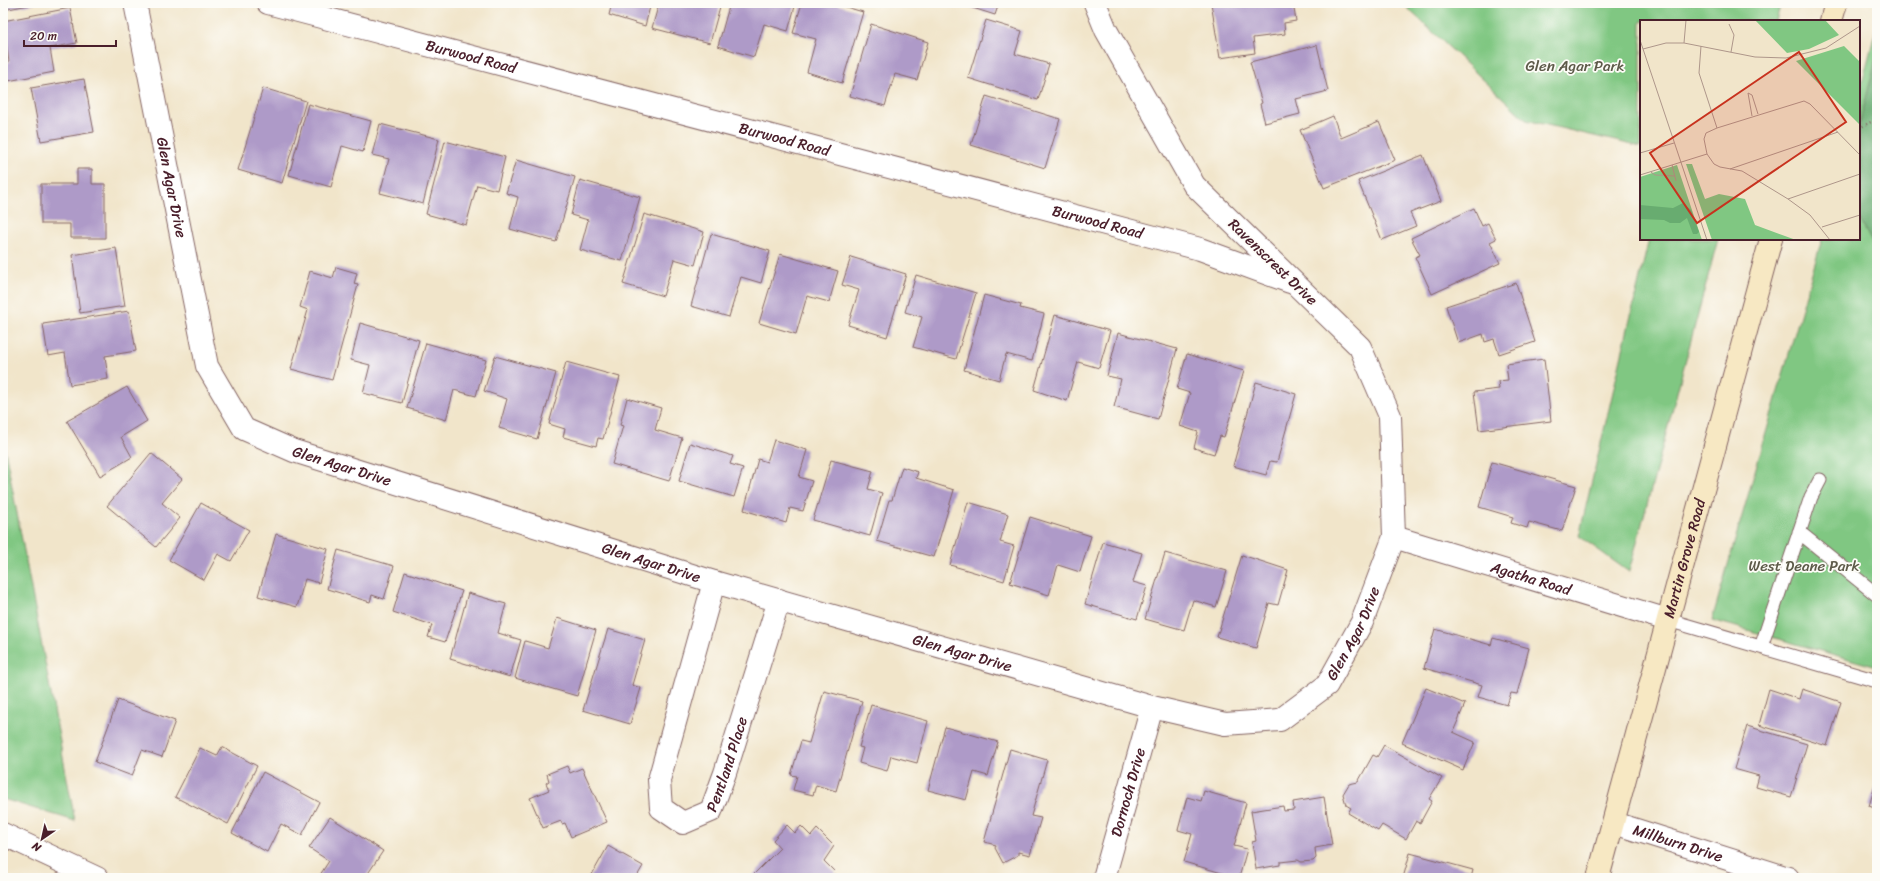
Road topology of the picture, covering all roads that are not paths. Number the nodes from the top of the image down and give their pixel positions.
1 (134, 3) edge
2 (268, 3) edge
3 (1095, 3) edge
4 (1836, 3) edge
5 (1831, 20) edge
6 (1771, 240) edge
7 (1298, 286) junction
8 (1820, 480) dead end
9 (1799, 532) junction
10 (1394, 537) junction
11 (714, 582) junction
12 (1877, 595) edge
13 (779, 600) junction
14 (1668, 620) junction
15 (1761, 647) junction
16 (1877, 681) edge
17 (1152, 707) junction
18 (1614, 823) junction
19 (3, 834) edge
20 (97, 878) edge
21 (1104, 878) edge
22 (1598, 878) edge
23 (1788, 878) edge

1 - 11 street, Glen Agar Drive
2 - 7 street, Burwood Road
3 - 7 street, Ravenscrest Drive
4 - 5 main road
6 - 14 main road, Martin Grove Road
7 - 10 street, Ravenscrest Drive
8 - 9 lane
9 - 12 lane
9 - 15 lane
10 - 14 street, Agatha Road
10 - 17 street, Glen Agar Drive
11 - 13 street, Glen Agar Drive
11 - 13 street, Pentland Place
13 - 17 street, Glen Agar Drive
14 - 15 lane
14 - 18 main road, Martin Grove Road
15 - 16 lane
17 - 21 street, Dornoch Drive
18 - 22 main road, Martin Grove Road
18 - 23 street, Millburn Drive
19 - 20 street

